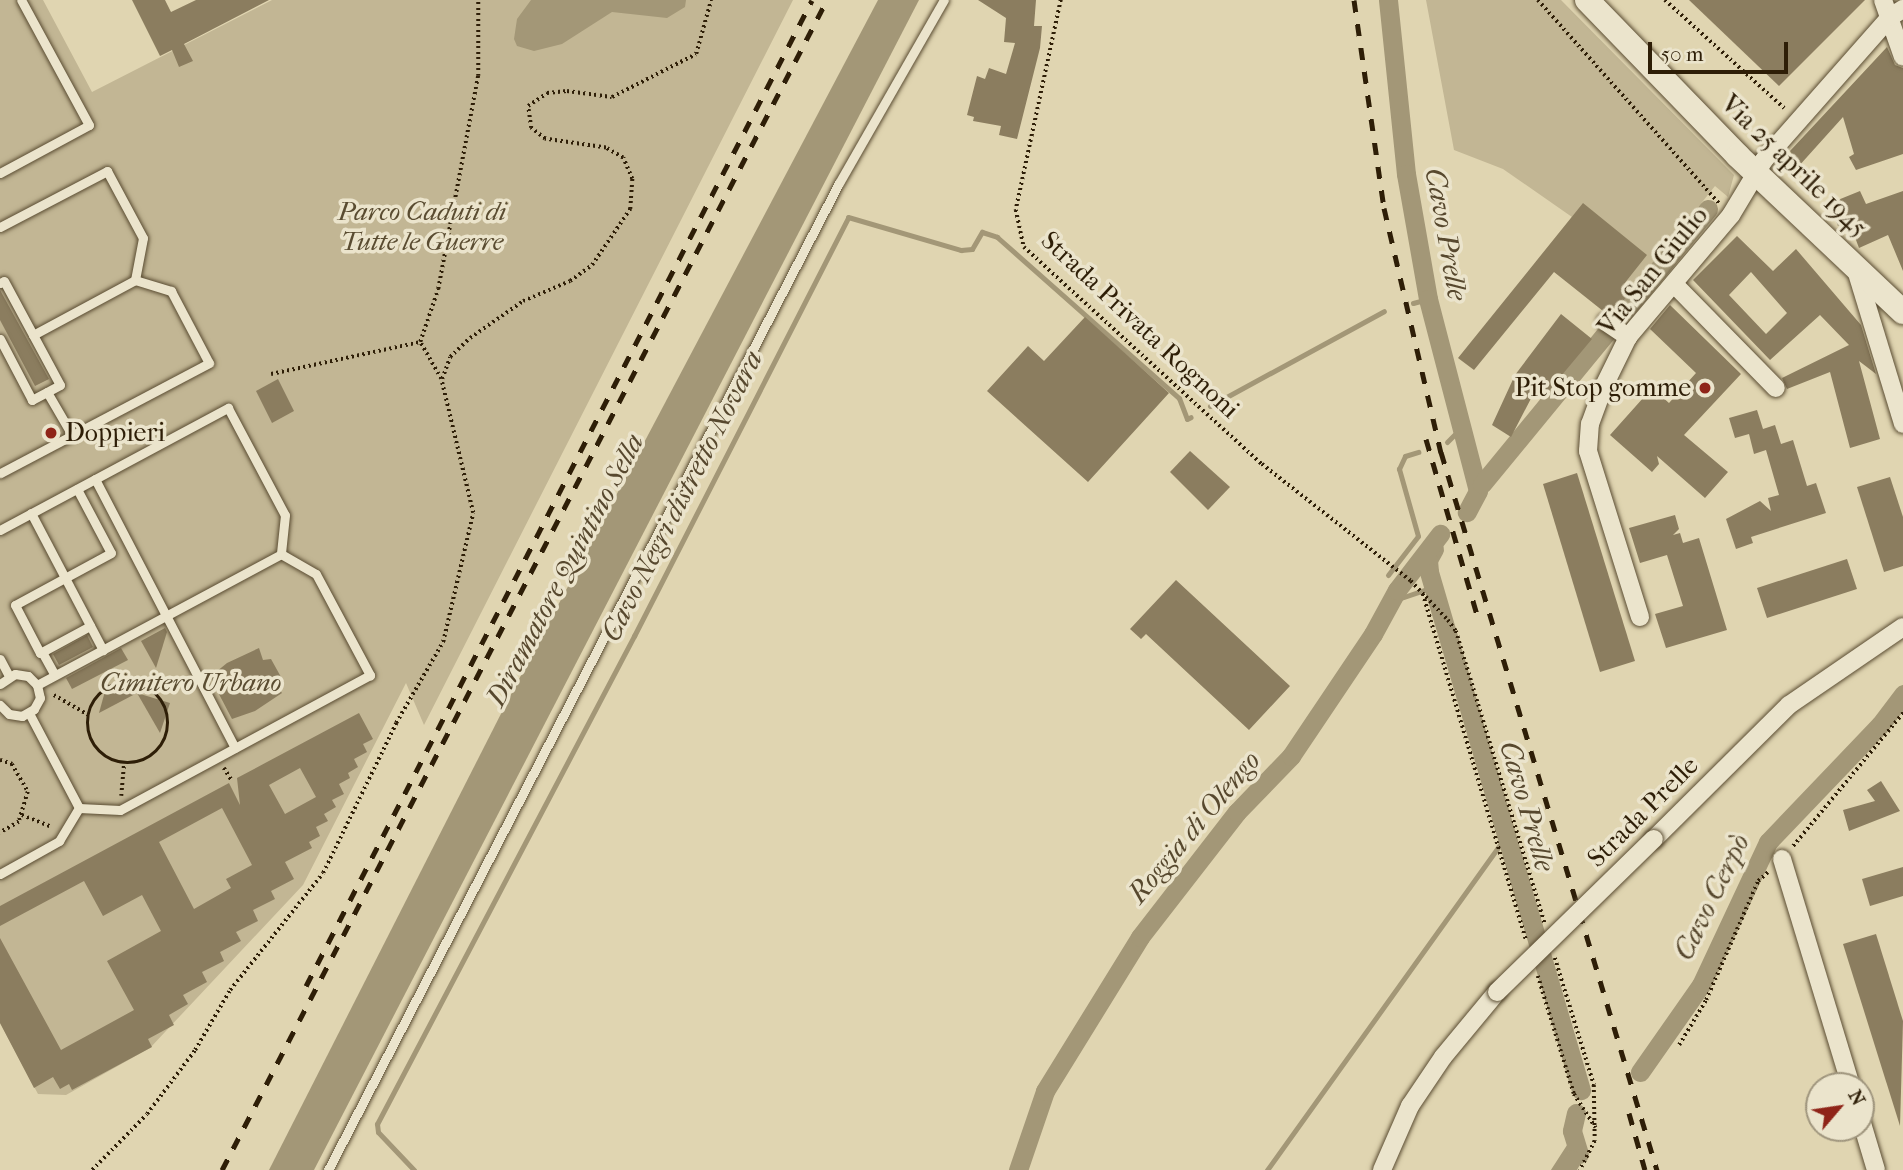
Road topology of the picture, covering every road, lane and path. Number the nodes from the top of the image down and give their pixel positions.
1 (21, 0) edge
2 (478, 0) edge
3 (711, 0) edge
4 (944, 0) edge
5 (1061, 0) edge
6 (1538, 0) edge
7 (1587, 0) edge
8 (1665, 0) edge
9 (1883, 0) edge
10 (1896, 13) edge
11 (1903, 57) edge
12 (1784, 108) dead end
13 (1747, 164) junction
14 (0, 173) edge
15 (1731, 215) junction
16 (0, 228) edge
17 (1855, 267) junction
18 (135, 280) junction
19 (0, 283) edge
20 (1675, 285) junction
21 (1903, 312) edge
22 (33, 335) junction
23 (420, 342) junction
24 (2, 346) edge
25 (271, 374) dead end
26 (442, 379) junction
27 (1776, 388) dead end
28 (47, 392) junction
29 (1901, 417) edge
30 (72, 435) junction
31 (0, 473) edge
32 (95, 479) junction
33 (77, 489) junction
34 (31, 513) junction
35 (0, 530) edge
36 (281, 554) junction
37 (65, 578) junction
38 (1422, 592) junction
39 (166, 615) junction
40 (1640, 617) dead end
41 (90, 626) junction
42 (1903, 627) edge
43 (103, 649) junction
44 (42, 652) junction
45 (0, 659) edge
46 (9, 676) junction
47 (46, 680) junction
48 (0, 684) edge
49 (0, 705) edge
50 (29, 713) junction
51 (1903, 713) edge
52 (88, 715) junction
53 (235, 748) junction
54 (0, 760) edge
55 (124, 763) junction
56 (79, 808) junction
57 (120, 810) junction
58 (22, 815) junction
59 (0, 833) edge
60 (65, 833) junction
61 (1782, 859) junction
62 (0, 874) edge
63 (1549, 938) dead end
64 (1529, 948) dead end
65 (1553, 951) dead end
66 (1537, 974) dead end
67 (1679, 1045) dead end
68 (1847, 1072) edge
69 (1597, 1130) junction
70 (1868, 1142) edge
71 (92, 1170) edge
72 (328, 1170) edge
73 (1382, 1170) edge
74 (1580, 1170) edge
75 (1876, 1170) edge

1 - 14 lane
2 - 23 path
3 - 26 path
4 - 72 lane
5 - 38 path, Strada Privata Rognoni
6 - 15 path
7 - 13 street, Via 25 aprile 1945
8 - 12 path
9 - 10 street
10 - 11 street
10 - 13 street, Via San Giulio
13 - 15 street, Via San Giulio
13 - 17 street, Via 25 aprile 1945
15 - 20 street, Via San Giulio
16 - 18 lane
17 - 21 street, Via 25 aprile 1945
17 - 29 street
18 - 22 lane
18 - 30 lane
19 - 22 lane
20 - 27 street
20 - 40 street, Via San Giulio
22 - 28 lane
23 - 25 path
23 - 26 path
24 - 28 lane
26 - 71 path
28 - 30 lane
30 - 31 lane
32 - 33 lane
32 - 36 lane
32 - 39 lane
33 - 34 lane
33 - 37 lane
34 - 35 lane
34 - 37 lane
36 - 39 lane
36 - 53 lane
37 - 41 lane
37 - 44 lane
38 - 63 path, Strada Privata Rognoni
38 - 64 path, Strada Privata Rognoni
39 - 43 lane
39 - 53 lane
41 - 43 lane
41 - 44 lane
42 - 73 street, Strada Prelle, bridge
43 - 47 lane
44 - 47 lane
45 - 46 lane
46 - 47 lane
46 - 48 lane
47 - 50 lane
47 - 52 path
49 - 50 lane
50 - 56 lane
51 - 61 path
52 - 55 path
52 - 55 path
53 - 57 lane
54 - 58 path
55 - 57 path
56 - 57 lane
56 - 60 lane
58 - 59 path
58 - 60 path
60 - 62 lane
61 - 67 path
61 - 68 street
65 - 69 path
66 - 69 path
69 - 74 path
70 - 75 street

